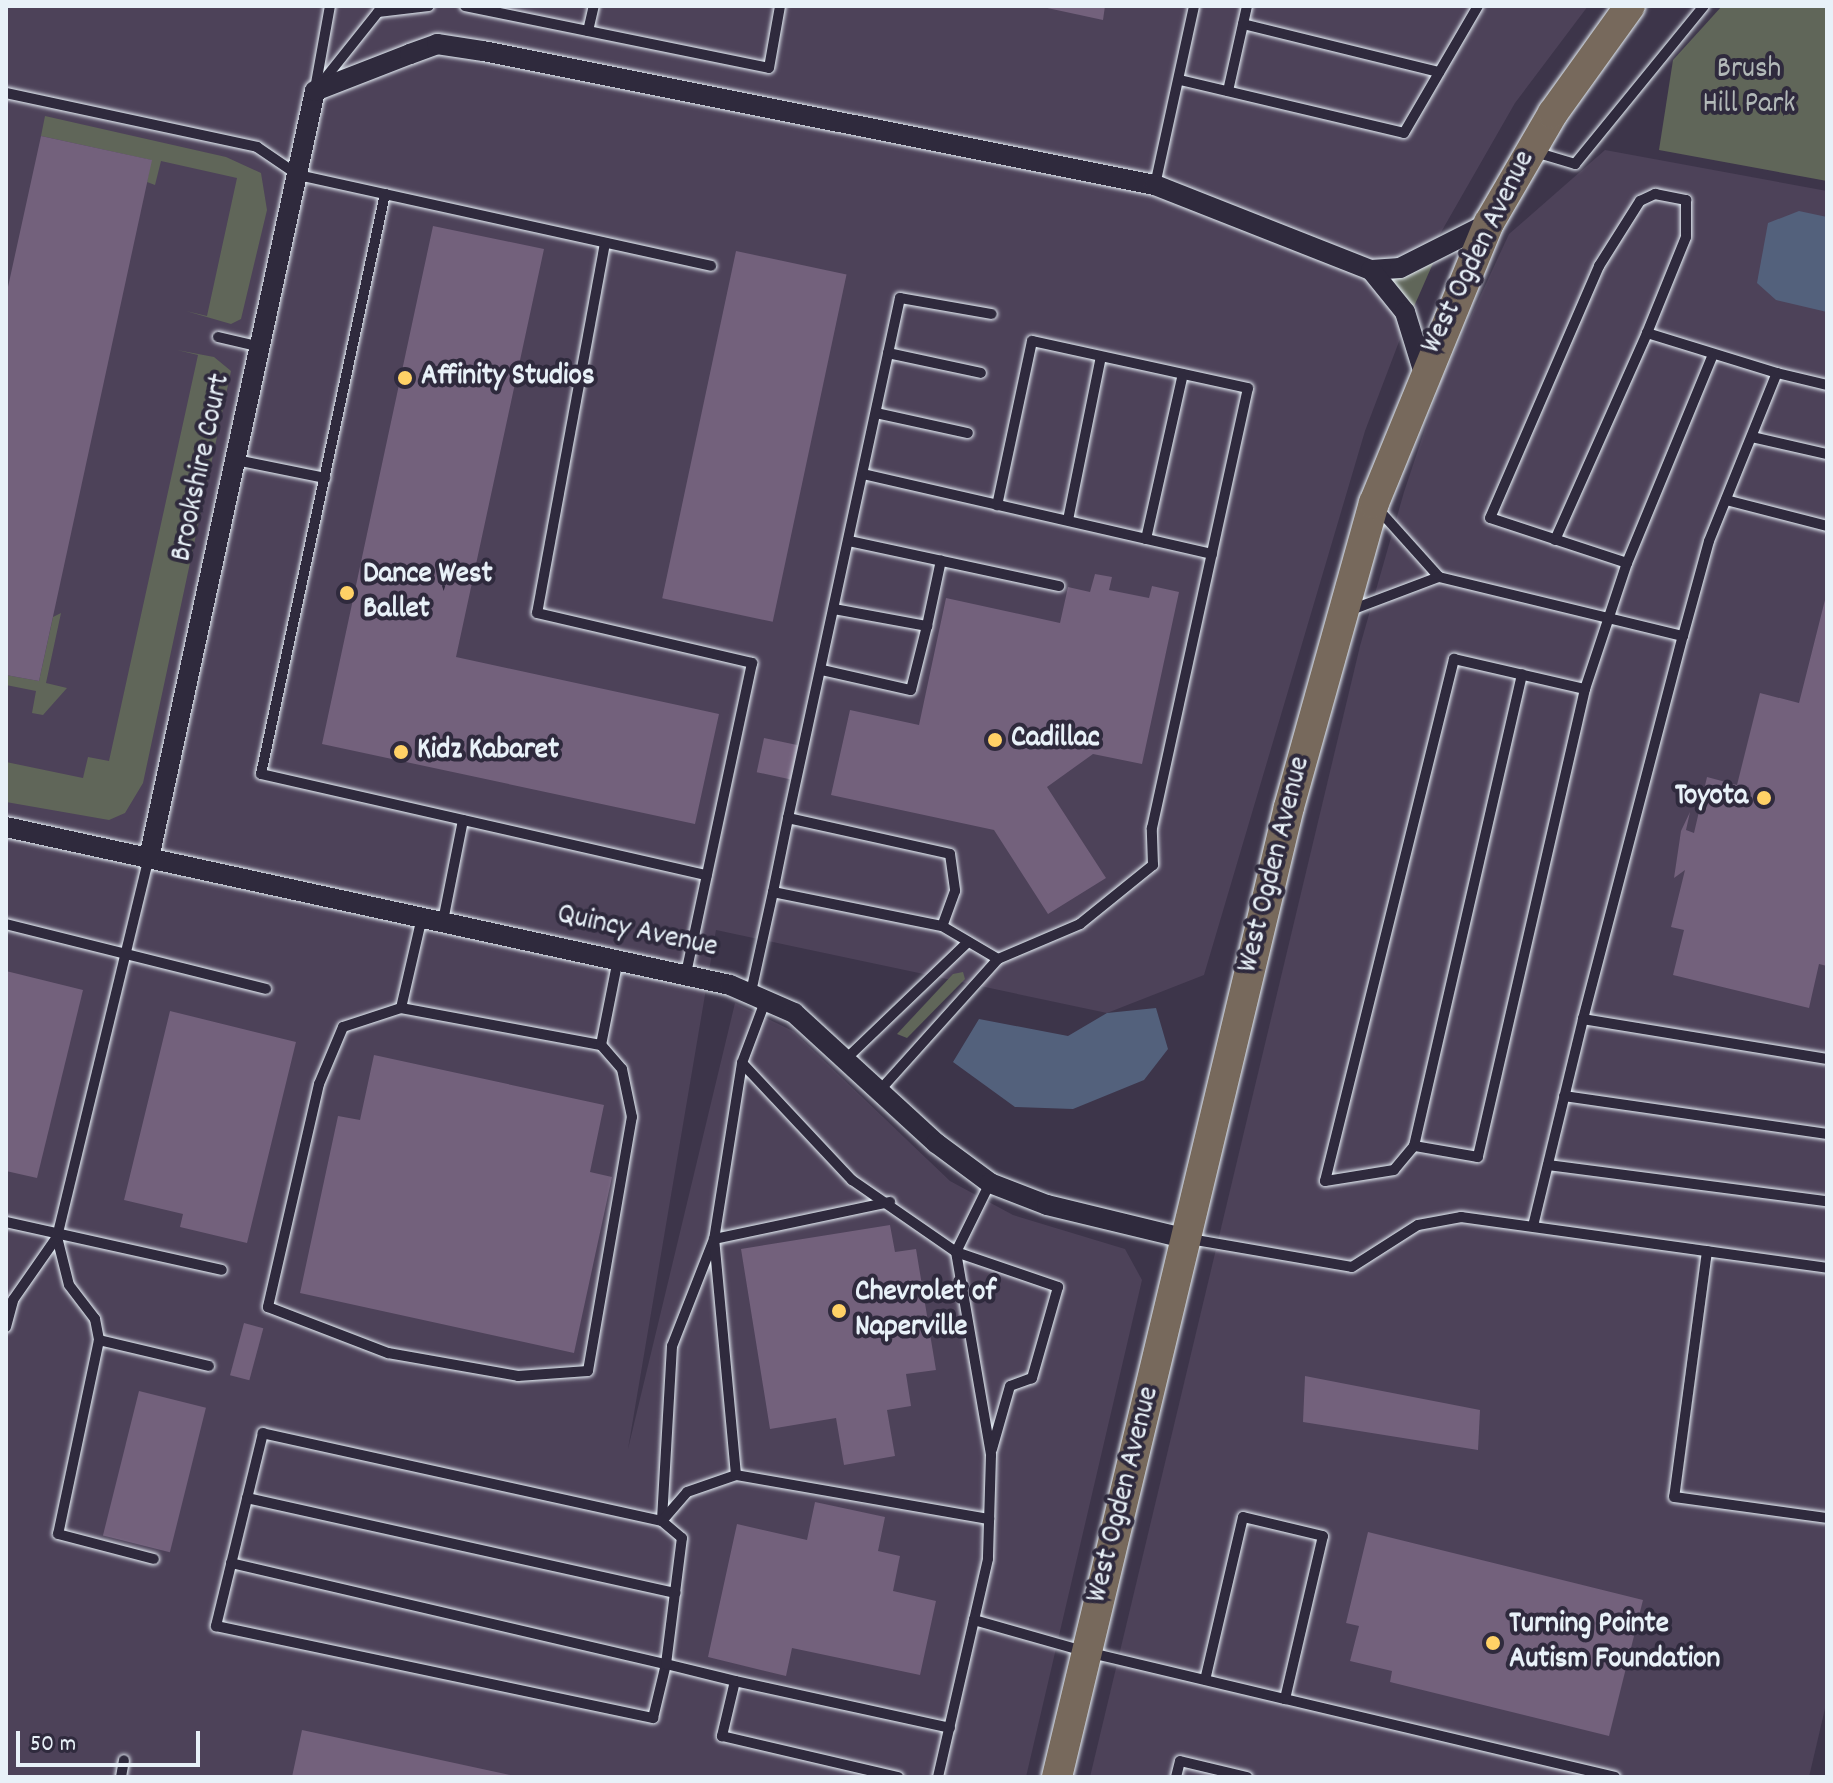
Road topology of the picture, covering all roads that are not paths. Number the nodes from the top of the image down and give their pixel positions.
1 (330, 6) edge
2 (429, 6) edge
3 (465, 6) edge
4 (594, 6) edge
5 (780, 6) edge
6 (1194, 6) edge
7 (1247, 6) edge
8 (1630, 6) edge
9 (1704, 6) edge
10 (1474, 7) edge
11 (1243, 24) junction
12 (588, 31) junction
13 (1439, 72) junction
14 (1180, 80) junction
15 (315, 91) junction
16 (1228, 91) junction
17 (6, 93) edge
18 (1529, 151) junction
19 (298, 175) junction
20 (1155, 185) junction
21 (385, 194) junction
22 (1489, 223) junction
23 (605, 243) junction
24 (711, 266) dead end
25 (1371, 270) junction
26 (992, 314) dead end
27 (1647, 333) junction
28 (218, 337) dead end
29 (261, 347) junction
30 (888, 353) junction
31 (1713, 354) junction
32 (1101, 357) junction
33 (1423, 370) junction
34 (981, 373) dead end
35 (1777, 373) junction
36 (1183, 374) junction
37 (1827, 385) edge
38 (876, 413) junction
39 (968, 433) dead end
40 (1752, 437) junction
41 (1827, 454) edge
42 (236, 460) junction
43 (863, 474) junction
44 (325, 478) junction
45 (1726, 500) junction
46 (1374, 503) junction
47 (997, 505) junction
48 (1068, 520) junction
49 (1827, 526) edge
50 (1146, 539) junction
51 (1555, 540) junction
52 (849, 541) junction
53 (1212, 554) junction
54 (941, 560) junction
55 (1627, 563) junction
56 (1439, 577) junction
57 (1059, 586) dead end
58 (834, 609) junction
59 (1340, 614) junction
60 (1608, 618) junction
61 (927, 626) junction
62 (1683, 636) junction
63 (822, 670) junction
64 (1522, 674) junction
65 (1585, 689) junction
66 (788, 818) junction
67 (463, 820) junction
68 (6, 827) edge
69 (149, 858) junction
70 (707, 875) junction
71 (773, 892) junction
72 (422, 917) junction
73 (443, 921) junction
74 (6, 924) edge
75 (942, 926) junction
76 (968, 942) junction
77 (126, 953) junction
78 (618, 959) junction
79 (998, 959) junction
80 (686, 974) junction
81 (266, 989) dead end
82 (758, 996) junction
83 (401, 1008) junction
84 (1583, 1019) junction
85 (601, 1045) junction
86 (849, 1056) junction
87 (1827, 1059) edge
88 (742, 1063) junction
89 (881, 1089) junction
90 (1564, 1096) junction
91 (1827, 1134) edge
92 (1414, 1146) junction
93 (1548, 1165) junction
94 (990, 1183) junction
95 (1827, 1201) edge
96 (890, 1202) junction
97 (6, 1222) edge
98 (1533, 1226) junction
99 (57, 1237) junction
100 (714, 1239) junction
101 (1188, 1239) junction
102 (1707, 1251) junction
103 (956, 1252) junction
104 (1827, 1268) edge
105 (222, 1270) dead end
106 (6, 1327) edge
107 (99, 1340) junction
108 (209, 1366) dead end
109 (991, 1455) junction
110 (736, 1475) junction
111 (247, 1498) junction
112 (1827, 1518) edge
113 (989, 1519) junction
114 (662, 1521) junction
115 (154, 1559) dead end
116 (231, 1563) junction
117 (676, 1593) junction
118 (974, 1620) junction
119 (1087, 1652) junction
120 (666, 1664) junction
121 (1205, 1680) junction
122 (735, 1681) junction
123 (1285, 1699) junction
124 (950, 1728) junction
125 (124, 1760) dead end
126 (121, 1777) edge
127 (898, 1777) edge
128 (938, 1777) edge
129 (1057, 1777) edge
130 (1176, 1777) edge
131 (1247, 1777) edge
132 (1615, 1777) edge

1 - 15 lane
2 - 15 lane
3 - 12 lane
4 - 12 lane
5 - 12 lane
6 - 14 lane
7 - 11 lane
8 - 18 main road, West Ogden Avenue
9 - 18 lane
10 - 13 lane
11 - 13 lane
11 - 16 lane
13 - 16 lane
14 - 16 lane
14 - 20 lane
15 - 19 street, Brookshire Court
15 - 20 street
17 - 19 lane
18 - 22 main road, West Ogden Avenue
19 - 21 lane
19 - 29 street, Brookshire Court
20 - 25 street
21 - 23 lane
21 - 44 lane
22 - 25 street
22 - 33 main road, West Ogden Avenue
23 - 24 lane
23 - 70 lane
25 - 33 street
26 - 30 lane
27 - 31 lane
27 - 51 lane
27 - 51 lane
28 - 29 lane
29 - 42 street, Brookshire Court
30 - 34 lane
30 - 38 lane
31 - 35 lane
31 - 55 lane
32 - 36 lane
32 - 47 lane
32 - 48 lane
33 - 46 main road, West Ogden Avenue
35 - 37 lane
35 - 40 lane
36 - 50 lane
36 - 53 lane
38 - 39 lane
38 - 43 lane
40 - 41 lane
40 - 45 lane
42 - 44 lane
42 - 69 street, Brookshire Court
43 - 47 lane
43 - 52 lane
44 - 67 lane
45 - 49 lane
45 - 62 lane
46 - 56 lane
46 - 59 main road, West Ogden Avenue
47 - 48 lane
48 - 50 lane
50 - 53 lane
51 - 55 lane
52 - 54 lane
52 - 58 lane
53 - 79 lane
54 - 57 lane
54 - 61 lane
55 - 60 lane
56 - 59 lane
56 - 60 lane
58 - 61 lane
58 - 63 lane
59 - 101 main road, West Ogden Avenue
60 - 62 lane
60 - 65 lane
61 - 63 lane
62 - 84 lane
63 - 66 lane
64 - 65 lane
64 - 92 lane
64 - 92 lane
65 - 92 lane
66 - 71 lane
66 - 75 lane
67 - 70 lane
67 - 73 lane
68 - 69 street, Quincy Avenue
69 - 72 street, Quincy Avenue
69 - 77 lane
70 - 80 lane
71 - 75 lane
71 - 82 lane
72 - 73 street, Quincy Avenue
72 - 83 lane
73 - 78 street, Quincy Avenue
74 - 77 lane
75 - 76 lane
76 - 79 lane
76 - 86 lane
77 - 81 lane
77 - 99 lane
78 - 80 street, Quincy Avenue
78 - 85 lane
79 - 89 lane
80 - 82 street, Quincy Avenue
82 - 86 street, Quincy Avenue
82 - 88 lane
83 - 85 lane
83 - 85 lane
84 - 87 lane
84 - 90 lane
86 - 89 street, Quincy Avenue
88 - 96 lane
88 - 100 lane
89 - 94 street, Quincy Avenue
90 - 91 lane
90 - 93 lane
93 - 95 lane
93 - 98 lane
94 - 101 street, Quincy Avenue
94 - 103 lane
96 - 100 lane
96 - 103 lane
97 - 99 lane
98 - 101 lane
98 - 102 lane
99 - 105 lane
99 - 106 lane
99 - 107 lane
100 - 110 lane
100 - 114 lane
101 - 119 main road, West Ogden Avenue
102 - 104 lane
102 - 112 lane
103 - 109 lane
103 - 109 lane
107 - 108 lane
107 - 115 lane
109 - 113 lane
110 - 113 lane
110 - 114 lane
111 - 114 lane
111 - 116 lane
111 - 117 lane
113 - 118 lane
114 - 117 lane
116 - 120 lane
116 - 120 lane
117 - 120 lane
118 - 119 lane
118 - 124 lane
119 - 121 lane
119 - 129 main road, West Ogden Avenue
120 - 122 lane
121 - 123 lane
121 - 123 lane
122 - 124 lane
122 - 127 lane
123 - 132 lane
124 - 128 lane
125 - 126 lane
130 - 131 lane

